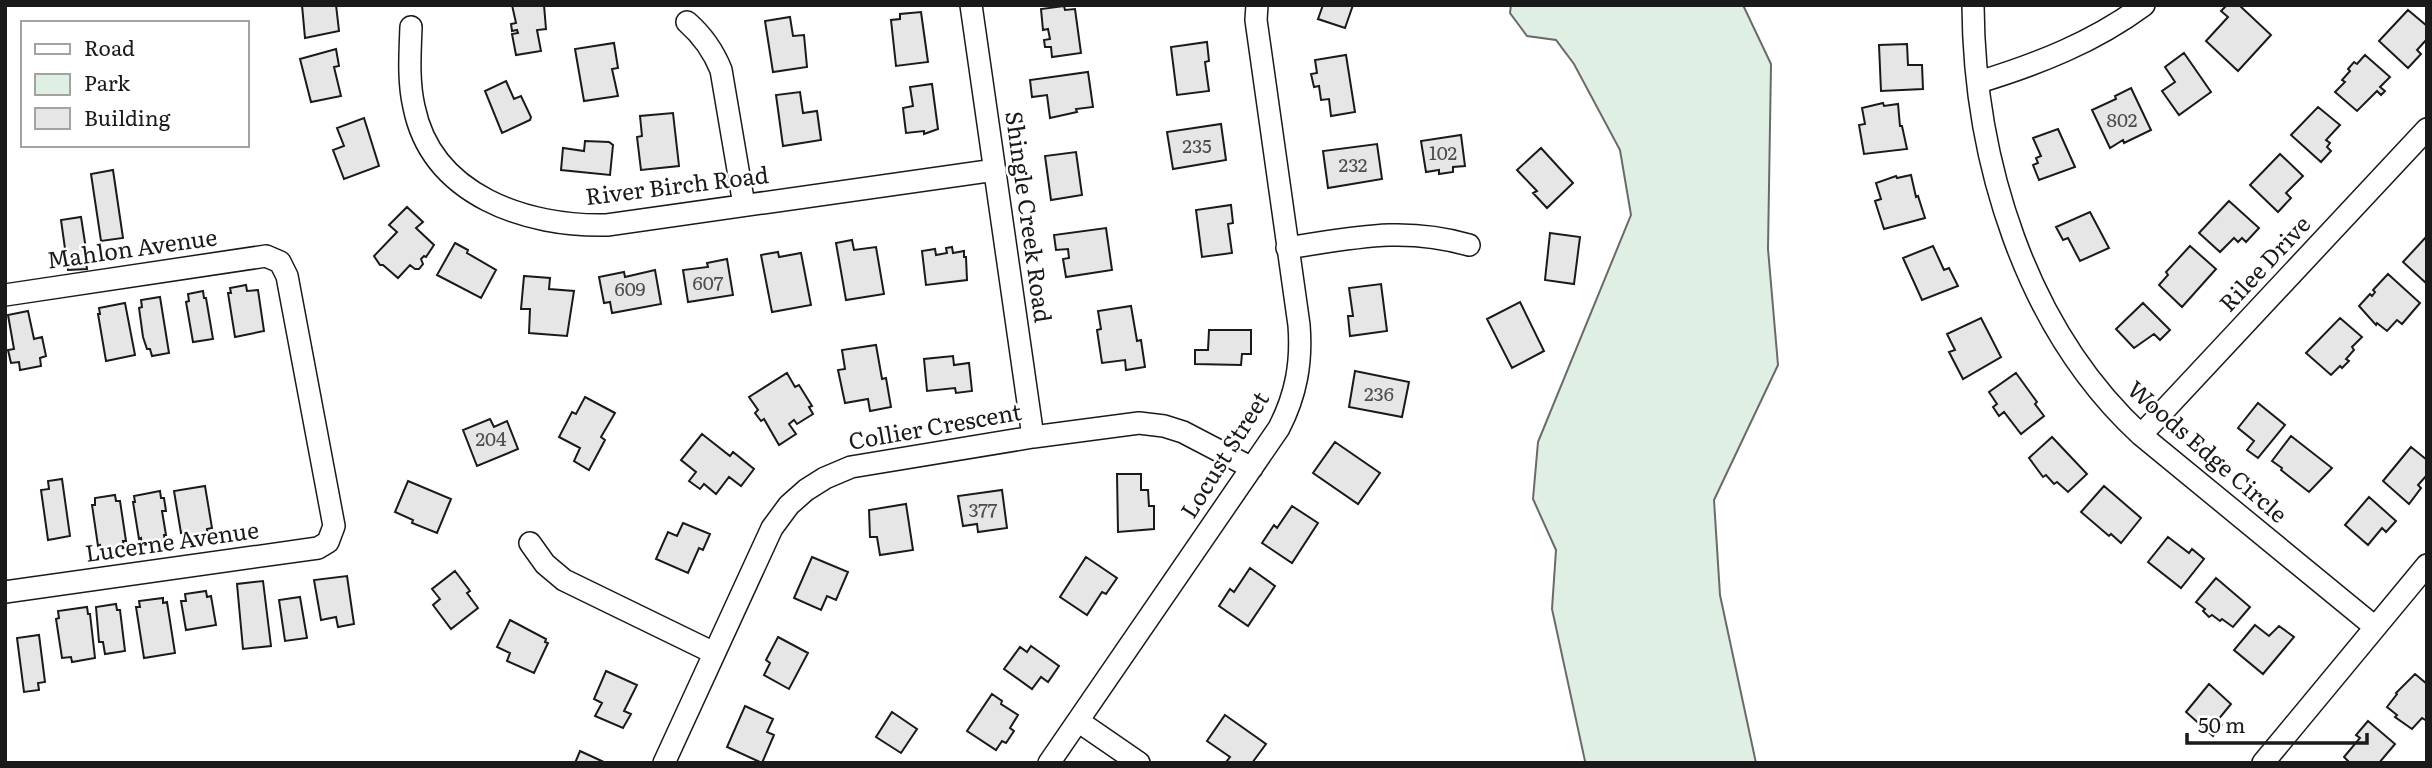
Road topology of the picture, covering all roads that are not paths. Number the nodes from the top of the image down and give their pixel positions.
1 (971, 5) edge
2 (1257, 5) edge
3 (1973, 5) edge
4 (2144, 5) edge
5 (687, 22) dead end
6 (411, 27) dead end
7 (1979, 82) junction
8 (2427, 129) edge
9 (995, 170) junction
10 (744, 205) junction
11 (1469, 245) dead end
12 (1287, 248) junction
13 (5, 295) edge
14 (2141, 435) junction
15 (1033, 437) junction
16 (1252, 467) junction
17 (334, 526) joint
18 (530, 543) dead end
19 (2427, 565) edge
20 (5, 592) edge
21 (2375, 627) junction
22 (714, 653) junction
23 (1078, 721) junction
24 (664, 763) edge
25 (1049, 763) edge
26 (1139, 763) edge
27 (2263, 763) edge

1 - 9 street, Shingle Creek Road
2 - 12 street, Locust Street
3 - 7 street, Woods Edge Circle
4 - 7 street
5 - 10 street
6 - 10 street, River Birch Road
7 - 14 street, Woods Edge Circle
8 - 14 street, Rilee Drive
9 - 10 street, River Birch Road
9 - 15 street, Shingle Creek Road
11 - 12 street
12 - 16 street, Locust Street
13 - 17 street, Mahlon Avenue
14 - 21 street, Woods Edge Circle
15 - 16 street, Collier Crescent
15 - 22 street, Collier Crescent
16 - 23 street, Locust Street
17 - 20 street, Lucerne Avenue
18 - 22 street
19 - 21 street
21 - 27 street
22 - 24 street, Collier Crescent
23 - 25 street, Locust Street
23 - 26 street

